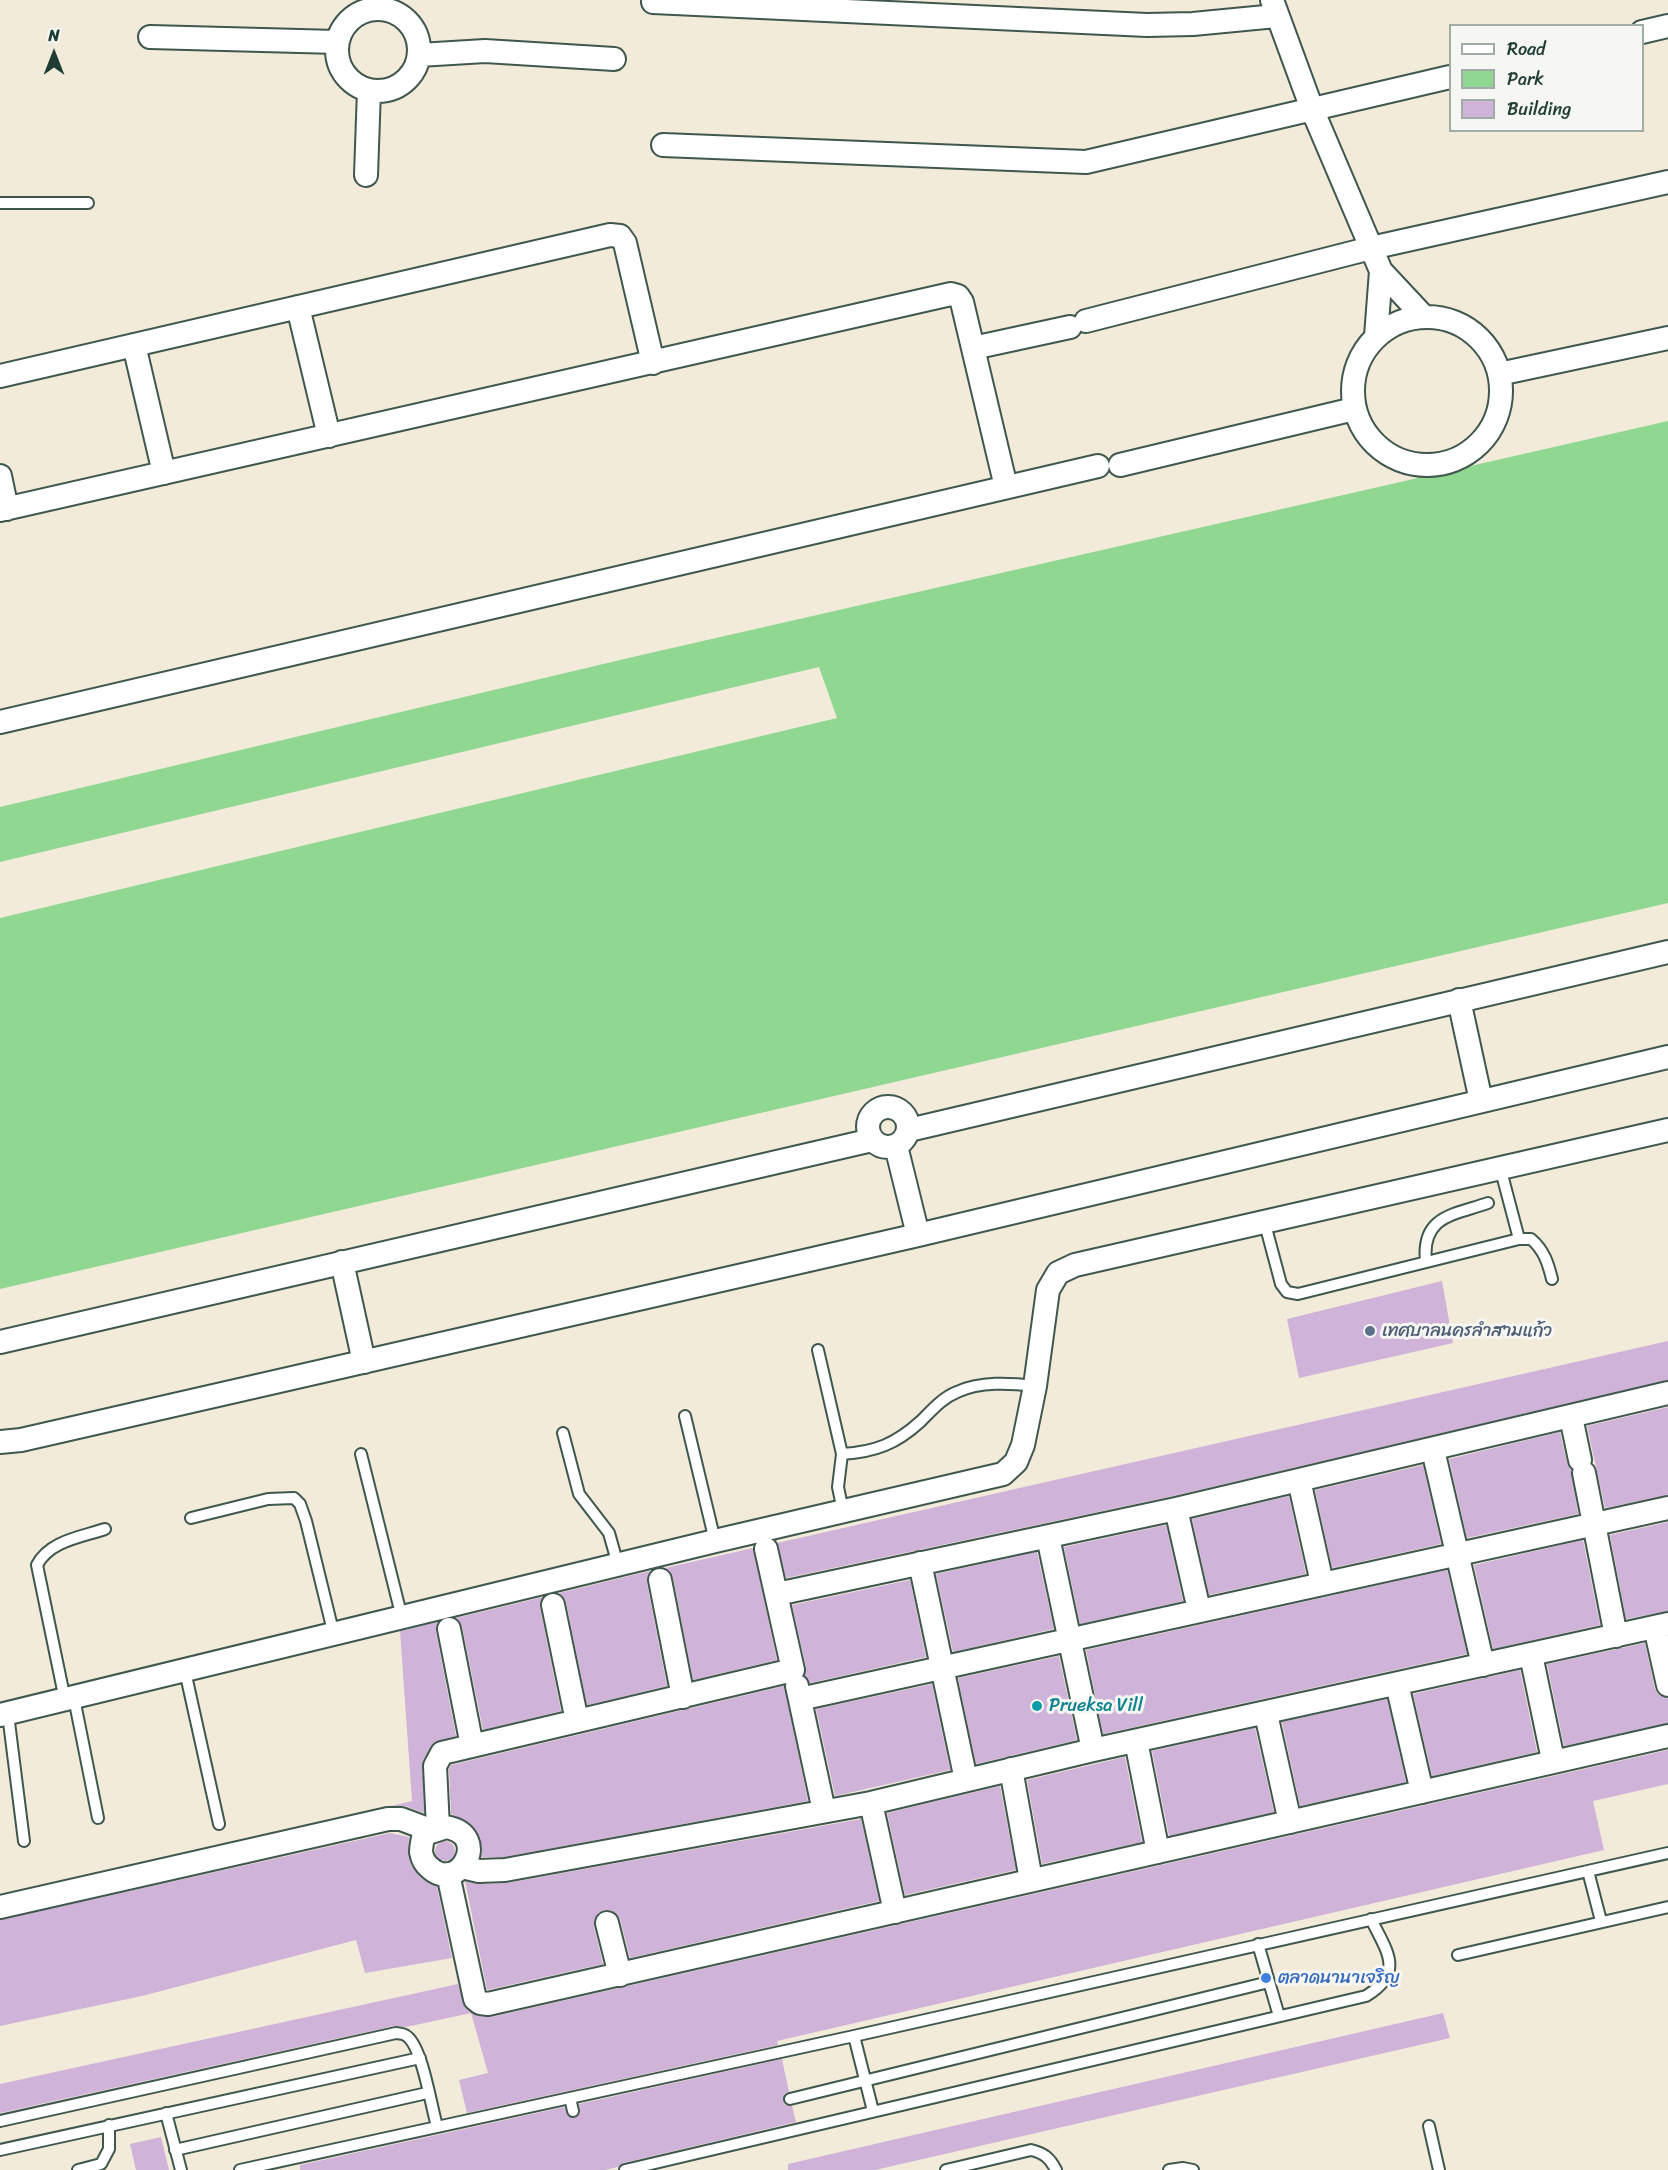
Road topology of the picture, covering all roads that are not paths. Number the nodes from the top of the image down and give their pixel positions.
1 (653, 2) dead end
2 (369, 5) edge
3 (1274, 8) edge
4 (1668, 26) edge
5 (1644, 32) edge
6 (150, 37) dead end
7 (337, 42) junction
8 (419, 55) junction
9 (614, 59) dead end
10 (1449, 77) edge
11 (369, 90) junction
12 (1312, 109) junction
13 (663, 145) dead end
14 (366, 175) dead end
15 (1668, 182) edge
16 (0, 202) edge
17 (88, 202) dead end
18 (1371, 248) junction
19 (1381, 271) junction
20 (298, 307) junction
21 (1424, 317) junction
22 (1376, 336) junction
23 (1668, 338) edge
24 (134, 345) junction
25 (974, 348) junction
26 (653, 363) junction
27 (1499, 374) junction
28 (0, 376) edge
29 (1354, 409) junction
30 (329, 436) junction
31 (164, 473) junction
32 (0, 476) edge
33 (1006, 487) junction
34 (4, 510) edge
35 (0, 722) edge
36 (1668, 952) edge
37 (1460, 1000) junction
38 (1668, 1058) edge
39 (1481, 1101) junction
40 (1668, 1130) edge
41 (902, 1138) junction
42 (872, 1140) junction
43 (1500, 1167) junction
44 (1488, 1203) dead end
45 (1265, 1224) junction
46 (918, 1234) junction
47 (1519, 1239) junction
48 (342, 1262) junction
49 (1426, 1262) junction
50 (1552, 1279) dead end
51 (0, 1342) edge
52 (818, 1350) dead end
53 (364, 1362) junction
54 (1035, 1386) junction
55 (1668, 1394) edge
56 (685, 1416) dead end
57 (1571, 1417) junction
58 (563, 1433) dead end
59 (0, 1442) edge
60 (1433, 1450) junction
61 (361, 1454) dead end
62 (842, 1454) junction
63 (1299, 1480) junction
64 (1668, 1508) edge
65 (1176, 1509) junction
66 (843, 1511) junction
67 (191, 1518) dead end
68 (1594, 1527) junction
69 (105, 1529) dead end
70 (1048, 1537) junction
71 (715, 1540) junction
72 (766, 1549) dead end
73 (1456, 1555) junction
74 (920, 1563) junction
75 (618, 1565) junction
76 (660, 1580) dead end
77 (1322, 1583) junction
78 (777, 1594) junction
79 (553, 1605) dead end
80 (1199, 1610) junction
81 (402, 1618) junction
82 (1661, 1625) edge
83 (449, 1629) dead end
84 (334, 1635) junction
85 (1616, 1636) junction
86 (1071, 1641) junction
87 (1531, 1655) junction
88 (1483, 1665) junction
89 (943, 1669) junction
90 (793, 1670) junction
91 (185, 1671) junction
92 (1397, 1684) junction
93 (1668, 1685) edge
94 (684, 1697) junction
95 (69, 1700) junction
96 (800, 1700) junction
97 (4, 1714) edge
98 (1266, 1714) junction
99 (577, 1721) junction
100 (1668, 1736) edge
101 (1136, 1741) junction
102 (472, 1746) junction
103 (1093, 1750) junction
104 (1553, 1760) junction
105 (1011, 1769) junction
106 (966, 1780) junction
107 (1422, 1792) junction
108 (871, 1803) junction
109 (824, 1811) junction
110 (99, 1818) dead end
111 (1290, 1822) junction
112 (219, 1824) dead end
113 (431, 1828) junction
114 (24, 1841) dead end
115 (1158, 1851) junction
116 (1668, 1852) edge
117 (455, 1871) junction
118 (1588, 1871) junction
119 (1031, 1880) junction
120 (0, 1907) edge
121 (1668, 1907) edge
122 (895, 1912) junction
123 (1371, 1919) junction
124 (1601, 1922) junction
125 (607, 1923) dead end
126 (1258, 1944) junction
127 (1458, 1954) dead end
128 (620, 1975) junction
129 (1269, 1982) junction
130 (1279, 2016) junction
131 (854, 2036) junction
132 (420, 2058) junction
133 (866, 2081) junction
134 (427, 2092) junction
135 (570, 2098) junction
136 (790, 2099) dead end
137 (573, 2111) dead end
138 (873, 2111) junction
139 (166, 2114) junction
140 (0, 2121) edge
141 (109, 2125) junction
142 (437, 2126) junction
143 (1429, 2126) dead end
144 (0, 2150) edge
145 (175, 2150) junction
146 (78, 2170) edge
147 (181, 2170) edge
148 (240, 2170) edge
149 (625, 2170) edge
150 (946, 2170) edge
151 (1056, 2170) edge
152 (1169, 2170) edge
153 (1193, 2170) edge
154 (1439, 2170) edge

1 - 3 street
2 - 7 street
2 - 8 street
3 - 12 street
4 - 5 street
6 - 7 street
7 - 11 street
8 - 9 street
8 - 11 street
10 - 12 street
11 - 14 street
12 - 13 street
12 - 18 street
15 - 18 street
16 - 17 lane
18 - 19 street
18 - 25 street
19 - 21 street
19 - 22 street
20 - 24 street
20 - 26 street
20 - 30 street
21 - 22 street
21 - 27 street
22 - 29 street
23 - 27 street
24 - 28 street
24 - 31 street
25 - 26 street
25 - 33 street
26 - 30 street
27 - 29 street
29 - 33 street
30 - 31 street
31 - 34 street
32 - 34 street
33 - 35 street
36 - 37 street
37 - 39 street
37 - 41 street
38 - 39 street
39 - 46 street
40 - 43 street
41 - 42 street
41 - 42 street
41 - 46 street
42 - 48 street
43 - 45 street
43 - 47 lane
44 - 49 lane
45 - 49 lane
45 - 54 street
46 - 53 street
47 - 49 lane
47 - 50 lane
48 - 51 street
48 - 53 street
52 - 62 lane
53 - 59 street
54 - 62 lane
54 - 66 street
55 - 57 street
56 - 71 lane
57 - 60 street
57 - 68 street
58 - 75 lane
60 - 63 street
60 - 73 street
61 - 81 lane
62 - 66 lane
63 - 65 street
63 - 77 street
64 - 68 street
65 - 70 street
65 - 80 street
66 - 71 street
67 - 84 lane
68 - 73 street
68 - 85 street
69 - 95 lane
70 - 74 street
70 - 86 street
71 - 75 street
72 - 78 street
73 - 77 street
73 - 88 street
74 - 78 street
74 - 89 street
75 - 81 street
76 - 94 street
77 - 80 street
78 - 90 street
79 - 99 street
80 - 86 street
81 - 84 street
82 - 85 street
82 - 93 street
83 - 102 street
84 - 91 street
85 - 87 street
86 - 89 street
86 - 103 street
87 - 88 street
87 - 104 street
88 - 92 street
89 - 96 street
89 - 106 street
90 - 94 street
90 - 96 street
91 - 95 street
91 - 112 lane
92 - 98 street
92 - 107 street
94 - 99 street
95 - 97 street
95 - 110 lane
96 - 109 street
97 - 114 lane
98 - 101 street
98 - 111 street
99 - 102 street
100 - 104 street
101 - 103 street
101 - 115 street
102 - 113 street
103 - 105 street
104 - 107 street
105 - 106 street
105 - 119 street
106 - 108 street
107 - 111 street
108 - 109 street
108 - 122 street
109 - 117 street
111 - 115 street
113 - 117 street
113 - 117 street
113 - 120 street
115 - 119 street
116 - 118 lane
117 - 128 street
118 - 123 lane
118 - 124 lane
119 - 122 street
121 - 124 lane
122 - 128 street
123 - 126 lane
123 - 130 lane
124 - 127 lane
125 - 128 street
126 - 129 lane
126 - 131 lane
129 - 130 lane
129 - 133 lane
130 - 138 lane
131 - 133 lane
131 - 135 lane
132 - 134 lane
132 - 139 lane
132 - 140 lane
133 - 136 lane
133 - 138 lane
134 - 142 lane
134 - 145 lane
135 - 137 lane
135 - 142 lane
138 - 149 lane
139 - 141 lane
139 - 145 lane
141 - 144 lane
141 - 146 lane
142 - 148 lane
143 - 154 lane
145 - 147 lane
150 - 151 lane
152 - 153 lane

